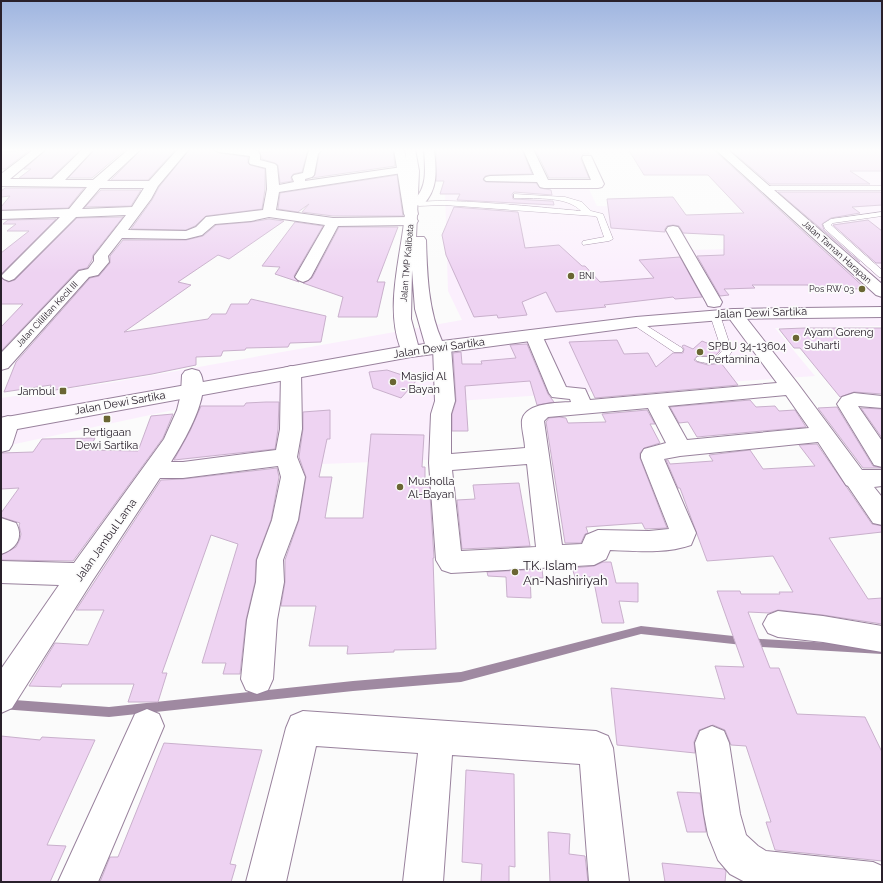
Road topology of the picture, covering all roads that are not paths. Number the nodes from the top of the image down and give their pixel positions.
1 (91, 190) edge
2 (151, 190) edge
3 (273, 190) edge
4 (409, 190) edge
5 (414, 190) edge
6 (417, 190) edge
7 (428, 190) edge
8 (767, 190) edge
9 (517, 196) dead end
10 (415, 207) junction
11 (136, 211) junction
12 (73, 212) junction
13 (268, 213) junction
14 (588, 213) junction
15 (882, 214) edge
16 (1, 215) edge
17 (333, 222) junction
18 (673, 230) dead end
19 (117, 234) junction
20 (586, 243) dead end
21 (882, 275) edge
22 (9, 276) dead end
23 (304, 277) dead end
24 (882, 292) edge
25 (882, 301) edge
26 (714, 308) junction
27 (882, 312) edge
28 (734, 314) junction
29 (636, 322) junction
30 (534, 335) junction
31 (436, 343) junction
32 (409, 345) junction
33 (678, 350) dead end
34 (702, 359) dead end
35 (1, 364) edge
36 (291, 372) junction
37 (192, 382) junction
38 (791, 388) junction
39 (655, 401) junction
40 (882, 402) edge
41 (583, 407) junction
42 (3, 419) edge
43 (823, 434) junction
44 (1, 445) edge
45 (680, 448) junction
46 (537, 455) junction
47 (286, 457) junction
48 (882, 459) edge
49 (440, 463) junction
50 (154, 470) junction
51 (854, 478) junction
52 (882, 478) edge
53 (882, 516) edge
54 (1, 528) edge
55 (1, 544) edge
56 (550, 556) junction
57 (1, 572) edge
58 (81, 575) junction
59 (778, 624) dead end
60 (882, 639) edge
61 (257, 679) dead end
62 (1, 697) edge
63 (147, 726) dead end
64 (437, 737) junction
65 (712, 743) dead end
66 (78, 882) edge
67 (266, 882) edge
68 (424, 882) edge
69 (609, 882) edge
70 (873, 882) edge

1 - 12 street
2 - 11 street, Jalan Cililitan Kecil III
3 - 13 street
4 - 10 street
5 - 10 street, Jalan TMP Kalibata
6 - 10 street, Jalan TMP Kalibata
7 - 10 street
8 - 24 street, Jalan Taman Harapan
9 - 14 lane
10 - 14 lane
10 - 17 street
10 - 31 street, Jalan TMP Kalibata
10 - 32 street, Jalan TMP Kalibata
11 - 12 street
11 - 19 street, Jalan Cililitan Kecil III
12 - 16 street
12 - 22 street
13 - 17 street
13 - 19 street
14 - 20 lane
15 - 21 lane
17 - 23 street
18 - 26 street
19 - 35 street, Jalan Cililitan Kecil III
25 - 26 street, Jalan Dewi Sartika
26 - 28 street, Jalan Dewi Sartika
26 - 29 street, Jalan Dewi Sartika
26 - 31 street, Jalan Dewi Sartika
26 - 34 lane
27 - 28 street, Jalan Dewi Sartika
28 - 38 street
29 - 30 street, Jalan Dewi Sartika
29 - 33 lane
30 - 31 street, Jalan Dewi Sartika
30 - 41 street
31 - 32 street, Jalan Dewi Sartika
31 - 49 street, Jalan TMP Kalibata
32 - 36 street, Jalan Dewi Sartika
32 - 37 street, Jalan Dewi Sartika
36 - 37 street, Jalan Dewi Sartika
36 - 47 street
37 - 42 street, Jalan Dewi Sartika
37 - 50 street, Jalan Jambul Lama
38 - 39 street
38 - 43 street
39 - 41 street
39 - 45 street
40 - 48 street
41 - 46 street
42 - 44 street
43 - 45 street
43 - 51 street
45 - 56 street
46 - 49 street
46 - 56 street
47 - 50 street
47 - 61 street
49 - 56 street, Jalan TMP Kalibata
50 - 58 street, Jalan Jambul Lama
51 - 52 street
51 - 53 street
54 - 55 street
57 - 58 street
58 - 62 street, Jalan Jambul Lama
59 - 60 street
63 - 66 street
64 - 67 street
64 - 68 street
64 - 69 street
65 - 70 street

